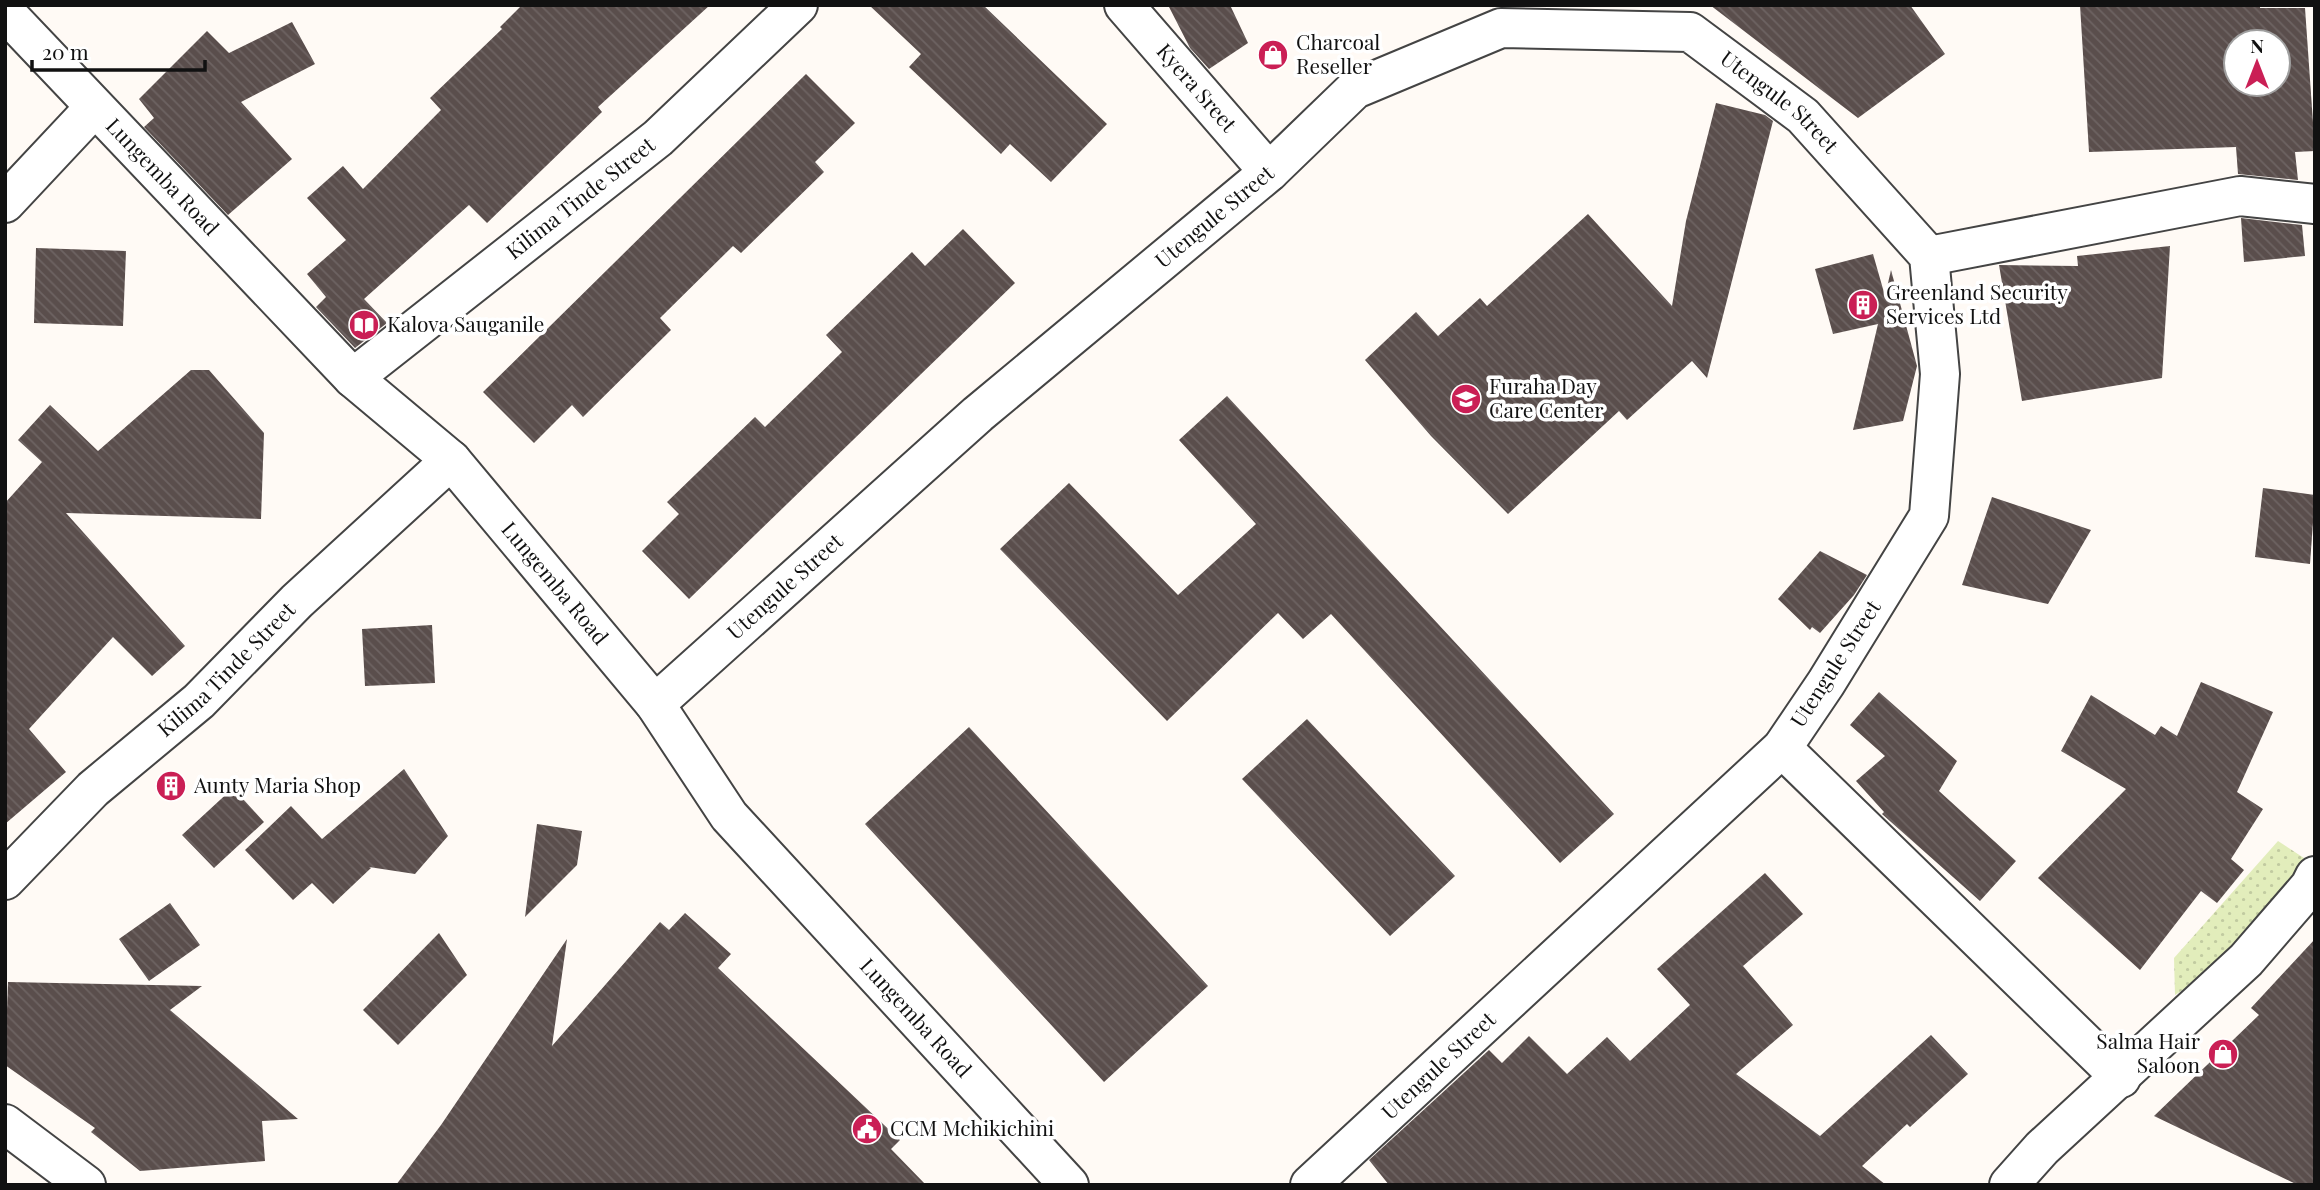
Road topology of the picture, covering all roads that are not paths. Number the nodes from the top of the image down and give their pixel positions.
1 (798, 5) edge
2 (1124, 5) edge
3 (5, 12) edge
4 (94, 108) junction
5 (1269, 172) junction
6 (5, 203) edge
7 (2315, 204) edge
8 (1929, 256) junction
9 (353, 379) junction
10 (450, 460) junction
11 (655, 704) junction
12 (1782, 748) junction
13 (2315, 876) edge
14 (5, 880) edge
15 (2121, 1078) junction
16 (5, 1124) edge
17 (86, 1185) edge
18 (1069, 1185) edge
19 (1310, 1185) edge
20 (2008, 1185) edge

1 - 9 street, Kilima Tinde Street
2 - 5 street, Kyera Sreet
3 - 4 street, Lungemba Road
4 - 6 street
4 - 9 street, Lungemba Road
5 - 8 street, Utengule Street
5 - 11 street, Utengule Street
7 - 8 street
8 - 12 street, Utengule Street
9 - 10 street, Lungemba Road
10 - 11 street, Lungemba Road
10 - 14 street, Kilima Tinde Street
11 - 18 street, Lungemba Road
12 - 15 street
12 - 19 street, Utengule Street
13 - 15 street
15 - 20 street
16 - 17 street

